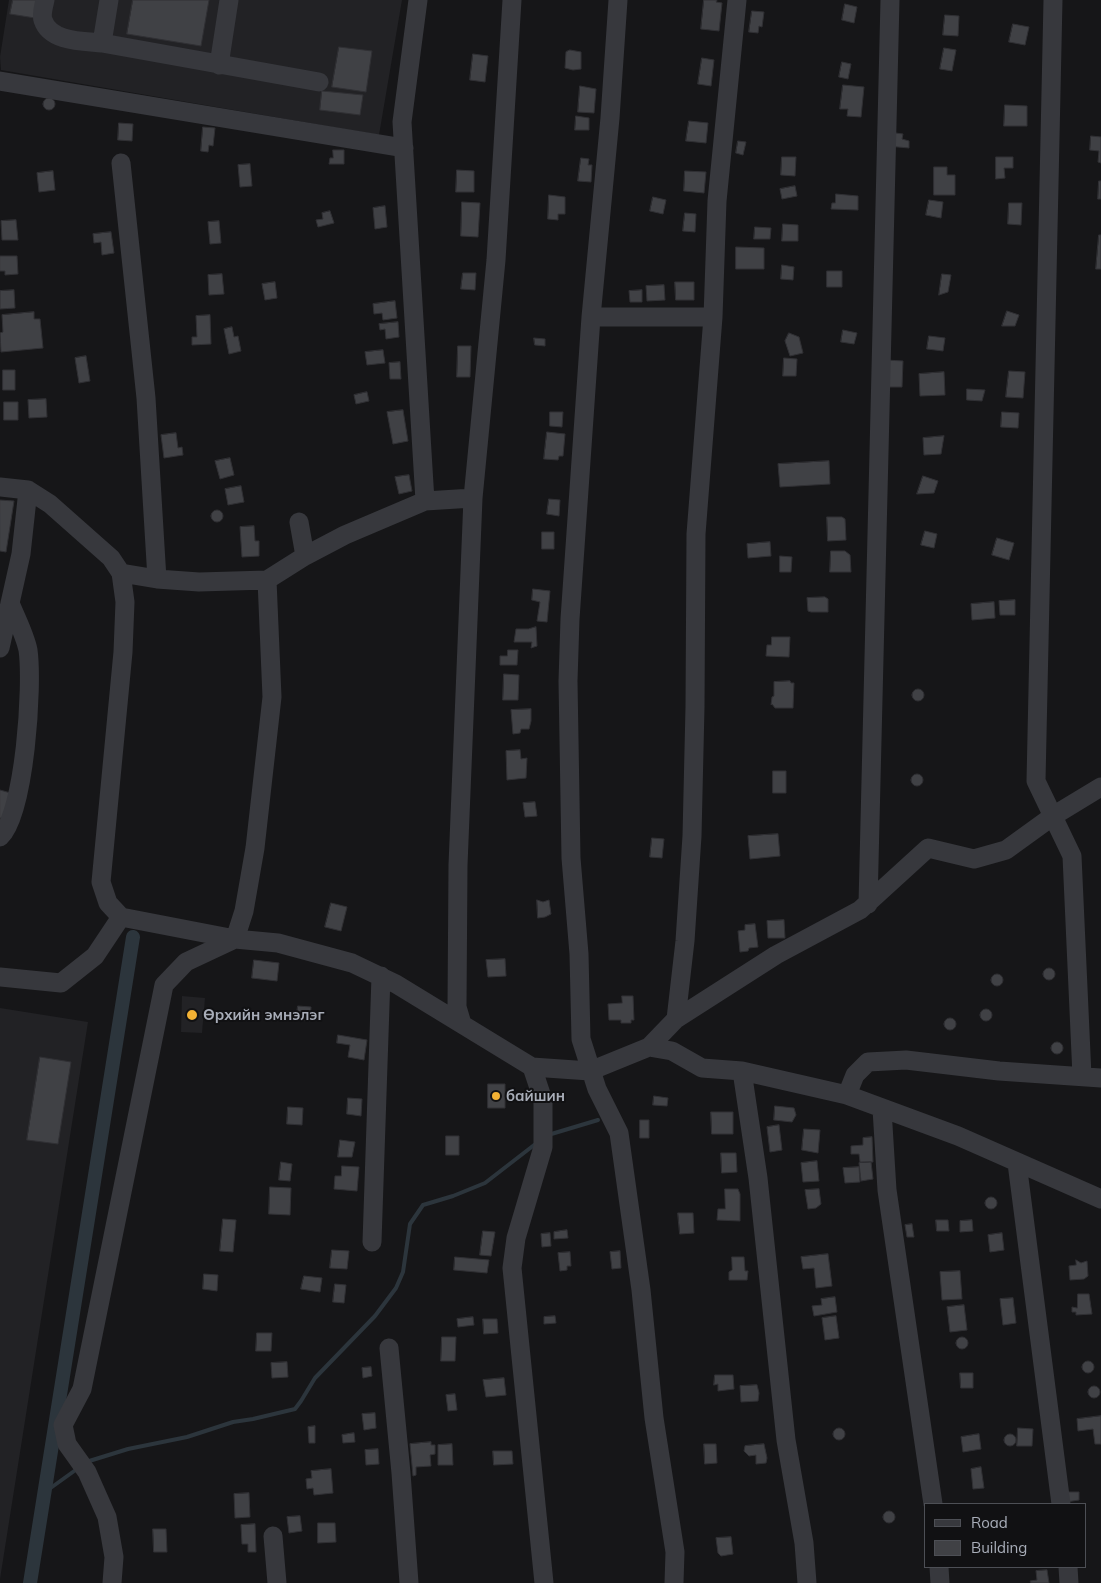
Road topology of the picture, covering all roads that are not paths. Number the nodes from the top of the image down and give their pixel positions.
1 (45, 0) edge
2 (109, 0) edge
3 (229, 0) edge
4 (418, 0) edge
5 (512, 0) edge
6 (618, 0) edge
7 (737, 0) edge
8 (890, 0) edge
9 (1052, 0) edge
10 (102, 43) junction
11 (219, 65) junction
12 (0, 81) edge
13 (319, 82) dead end
14 (404, 148) junction
15 (121, 163) dead end
16 (590, 317) junction
17 (713, 317) junction
18 (0, 487) edge
19 (28, 490) junction
20 (473, 498) junction
21 (425, 501) junction
22 (298, 522) dead end
23 (305, 556) junction
24 (121, 573) junction
25 (157, 579) junction
26 (267, 580) junction
27 (10, 603) junction
28 (0, 648) edge
29 (1101, 787) edge
30 (1053, 816) junction
31 (0, 837) edge
32 (868, 904) junction
33 (121, 916) junction
34 (235, 939) junction
35 (0, 976) edge
36 (381, 976) junction
37 (676, 1019) junction
38 (462, 1024) junction
39 (649, 1047) junction
40 (532, 1067) junction
41 (590, 1071) junction
42 (742, 1071) junction
43 (1082, 1076) junction
44 (1101, 1078) edge
45 (847, 1095) junction
46 (882, 1109) junction
47 (1017, 1163) junction
48 (1101, 1200) edge
49 (372, 1242) dead end
50 (389, 1348) dead end
51 (933, 1503) edge
52 (1061, 1503) edge
53 (273, 1536) dead end
54 (939, 1568) edge
55 (1068, 1568) edge
56 (112, 1583) edge
57 (277, 1583) edge
58 (409, 1583) edge
59 (544, 1583) edge
60 (674, 1583) edge
61 (807, 1583) edge
62 (940, 1583) edge
63 (1069, 1583) edge

1 - 10 street
2 - 10 street
3 - 11 street
4 - 14 street
5 - 20 street
6 - 16 street
7 - 17 street
8 - 32 street
9 - 30 street
10 - 11 street
11 - 13 street
12 - 14 street
14 - 21 street
15 - 25 street
16 - 17 street
16 - 41 street
17 - 37 street
18 - 19 street
19 - 24 street
19 - 27 street
20 - 21 street
20 - 38 street
21 - 23 street
22 - 23 street
23 - 26 street
24 - 25 street
24 - 33 street
25 - 26 street
26 - 34 street
27 - 28 street
27 - 31 street
29 - 30 street
30 - 32 street
30 - 43 street
32 - 37 street
33 - 34 street
33 - 35 street
34 - 36 street
34 - 56 street
36 - 38 street
36 - 49 street
37 - 39 street
38 - 40 street
39 - 41 street
39 - 42 street
40 - 41 street
40 - 59 street
41 - 60 street
42 - 45 street
42 - 61 street
43 - 44 street
43 - 45 street
45 - 46 street
46 - 47 street
46 - 51 street
47 - 48 street
47 - 52 street
50 - 58 street
53 - 57 street
54 - 62 street
55 - 63 street

